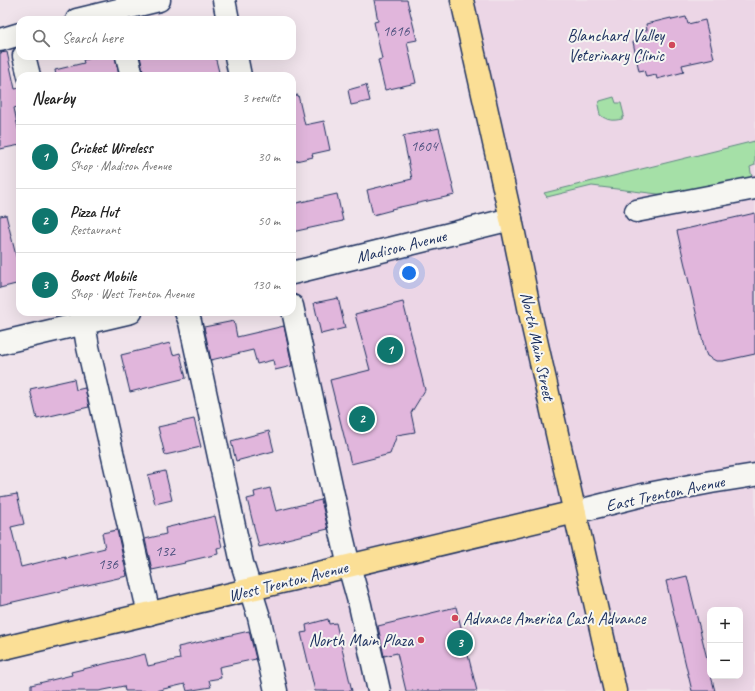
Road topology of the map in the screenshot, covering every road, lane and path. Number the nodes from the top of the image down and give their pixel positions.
1 (159, 0) edge
2 (224, 0) edge
3 (462, 0) edge
4 (118, 15) edge
5 (227, 16) edge
6 (25, 60) edge
7 (128, 60) edge
8 (237, 60) edge
9 (27, 72) edge
10 (131, 72) edge
11 (239, 72) edge
12 (755, 188) edge
13 (636, 211) dead end
14 (511, 219) junction
15 (296, 272) edge
16 (99, 316) edge
17 (188, 316) edge
18 (294, 316) edge
19 (83, 318) edge
20 (0, 343) edge
21 (755, 476) edge
22 (576, 512) junction
23 (349, 566) junction
24 (250, 590) junction
25 (149, 614) junction
26 (0, 649) edge
27 (276, 691) edge
28 (379, 691) edge
29 (615, 691) edge

1 - 4 street
2 - 5 street
3 - 14 main road, North Main Street
6 - 9 street
7 - 10 street
8 - 11 street
12 - 13 street
14 - 15 street, Madison Avenue
14 - 22 main road, North Main Street
16 - 19 street
17 - 24 street
18 - 23 street
19 - 20 street
19 - 25 street
21 - 22 street, East Trenton Avenue
22 - 23 main road, West Trenton Avenue
22 - 29 main road, North Main Street
23 - 24 main road, West Trenton Avenue
23 - 28 street
24 - 25 main road, West Trenton Avenue
24 - 27 street
25 - 26 main road, West Trenton Avenue

